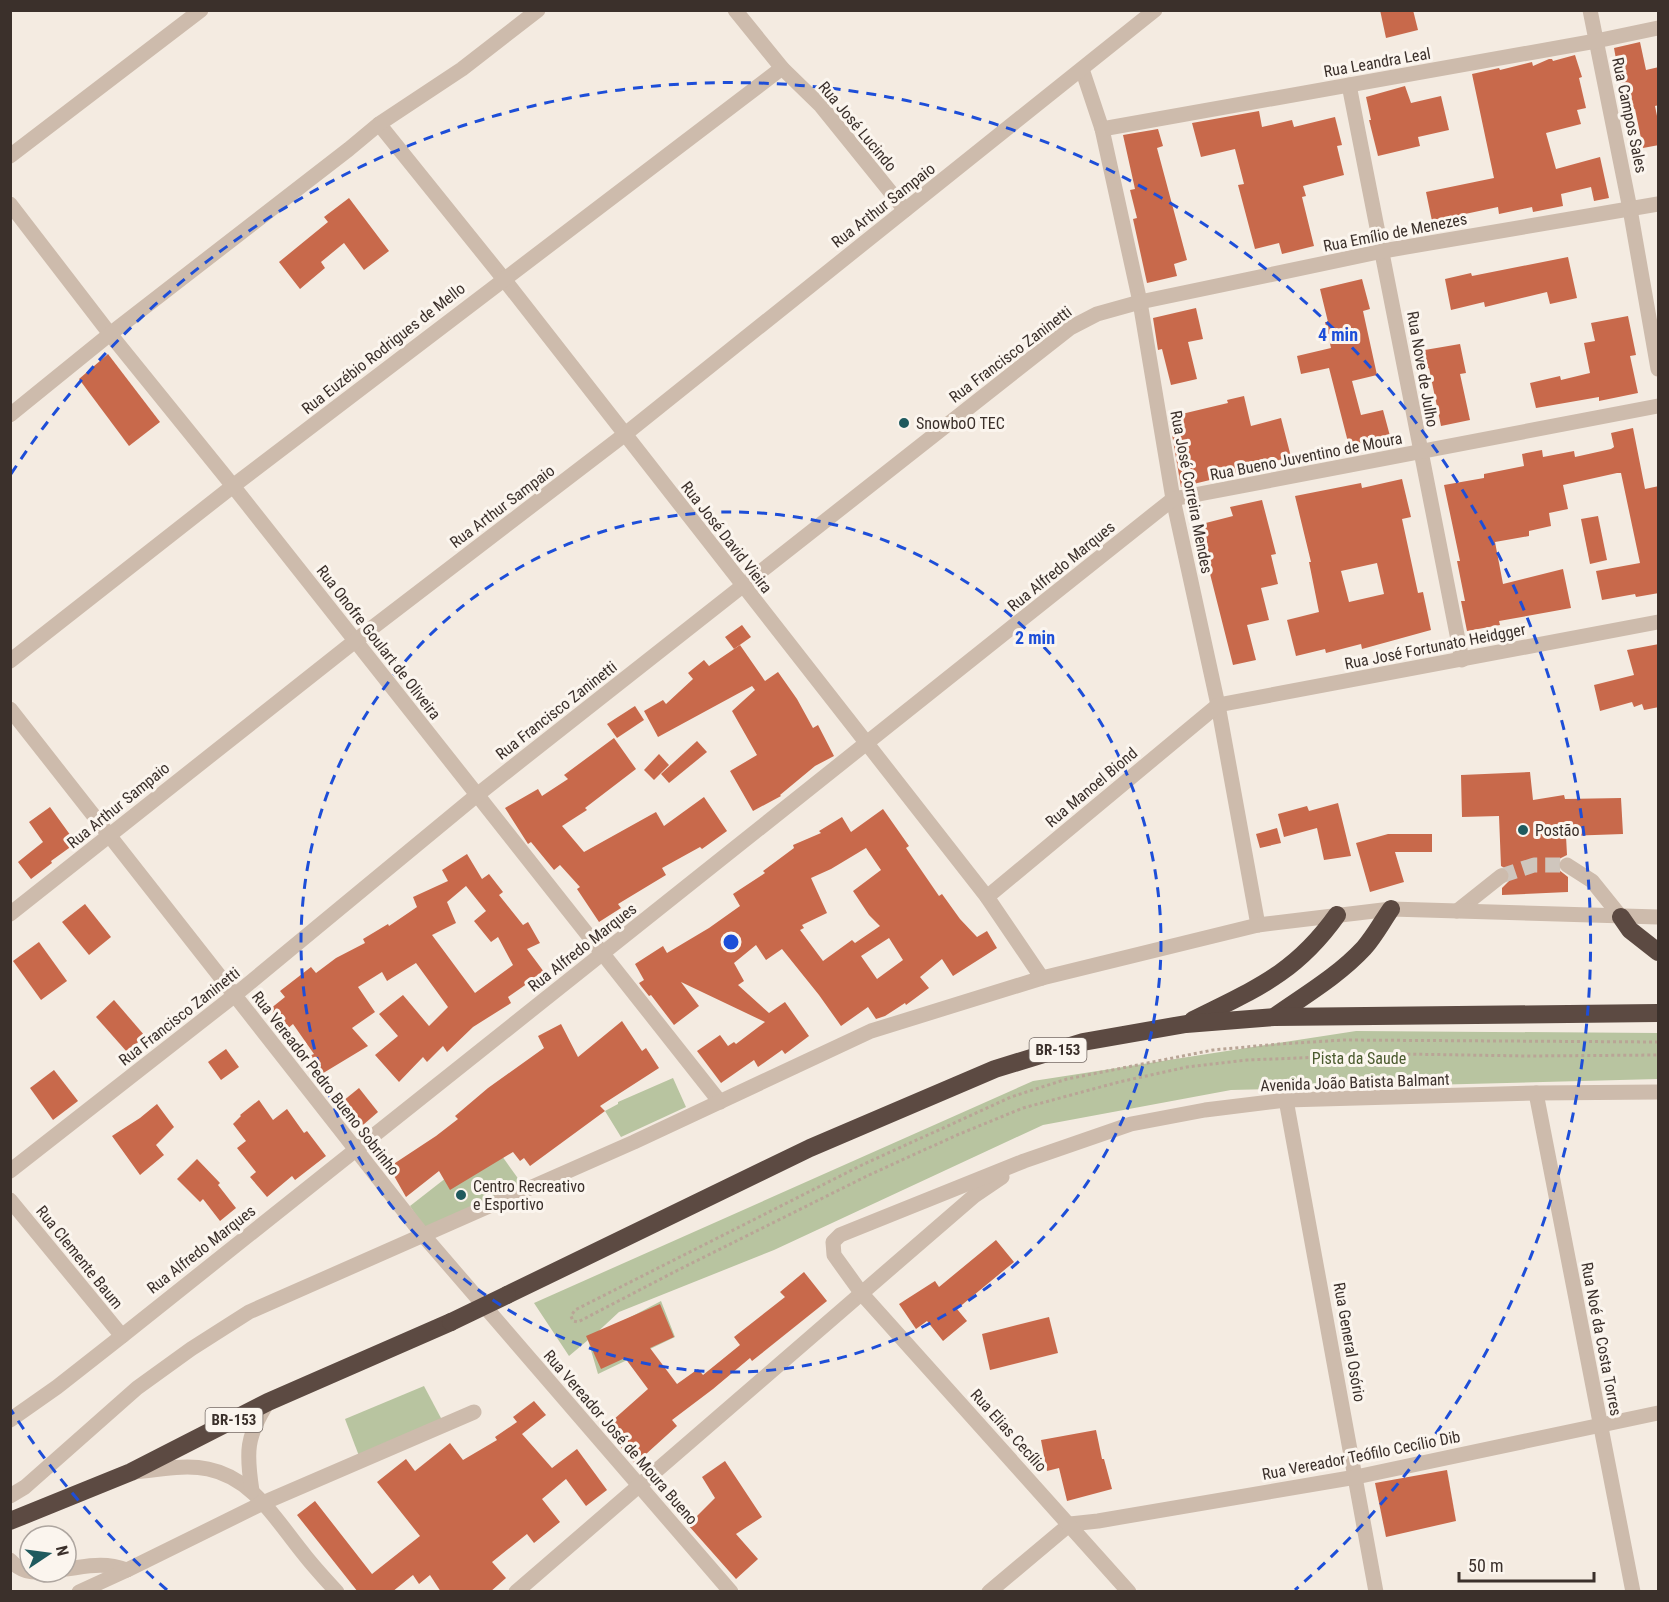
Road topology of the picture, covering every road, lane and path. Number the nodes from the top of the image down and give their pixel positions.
1 (201, 10) edge
2 (538, 10) edge
3 (735, 10) edge
4 (1155, 10) edge
5 (1590, 10) edge
6 (1659, 28) edge
7 (1596, 41) junction
8 (782, 68) junction
9 (1082, 69) junction
10 (1349, 85) junction
11 (379, 124) junction
12 (1102, 129) junction
13 (10, 156) edge
14 (10, 204) edge
15 (1659, 204) edge
16 (1630, 209) junction
17 (905, 210) junction
18 (1383, 251) junction
19 (503, 278) junction
20 (1140, 302) junction
21 (110, 334) junction
22 (1659, 369) edge
23 (1659, 406) edge
24 (10, 415) edge
25 (624, 435) junction
26 (1420, 453) junction
27 (233, 486) junction
28 (1173, 499) junction
29 (742, 585) junction
30 (1659, 622) edge
31 (355, 640) junction
32 (1462, 660) junction
33 (10, 661) edge
34 (1218, 705) junction
35 (10, 709) edge
36 (866, 744) junction
37 (477, 795) junction
38 (109, 835) junction
39 (1567, 865) tunnel mouth
40 (1501, 876) tunnel mouth
41 (987, 897) junction
42 (1391, 909) junction
43 (1457, 911) junction
44 (10, 914) edge
45 (1337, 915) junction
46 (1621, 917) junction
47 (1659, 917) edge
48 (1258, 925) junction
49 (1659, 952) edge
50 (602, 954) junction
51 (1041, 978) junction
52 (235, 995) junction
53 (1659, 1014) edge
54 (1274, 1017) junction
55 (1186, 1024) junction
56 (1659, 1092) edge
57 (1536, 1093) junction
58 (1286, 1100) junction
59 (720, 1102) junction
60 (356, 1150) junction
61 (1024, 1161) junction
62 (10, 1171) edge
63 (10, 1200) edge
64 (423, 1235) junction
65 (862, 1294) junction
66 (484, 1306) joint
67 (122, 1336) junction
68 (268, 1402) junction
69 (474, 1412) dead end
70 (1659, 1413) edge
71 (10, 1420) edge
72 (1600, 1425) junction
73 (131, 1472) junction
74 (1356, 1476) junction
75 (639, 1485) junction
76 (252, 1491) junction
77 (10, 1496) edge
78 (263, 1503) junction
79 (10, 1521) edge
80 (1070, 1524) junction
81 (78, 1567) edge
82 (127, 1570) junction
83 (79, 1592) edge
84 (336, 1592) edge
85 (516, 1592) edge
86 (731, 1592) edge
87 (989, 1592) edge
88 (1129, 1592) edge
89 (1376, 1592) edge
90 (1633, 1592) edge

1 - 13 street
2 - 11 street
3 - 8 street, Rua José Lucindo
4 - 9 street, Rua Arthur Sampaio
5 - 7 street, Rua Campos Sales
6 - 7 street, Rua Leandra Leal
7 - 10 street, Rua Leandra Leal
7 - 16 street, Rua Campos Sales
8 - 17 street, Rua José Lucindo
8 - 19 street, Rua Euzébio Rodrigues de Mello
9 - 12 street, Rua José Correira Mendes
9 - 17 street, Rua Arthur Sampaio
10 - 12 street, Rua Leandra Leal
10 - 18 street, Rua Nove de Julho
11 - 19 street, Rua José David Vieira
11 - 21 street
12 - 20 street, Rua José Correira Mendes
14 - 21 street, Rua Onofre Goulart de Oliveira
15 - 16 street, Rua Emílio de Menezes
16 - 18 street, Rua Emílio de Menezes
16 - 22 street, Rua Campos Sales
17 - 25 street, Rua Arthur Sampaio
18 - 20 street, Rua Emílio de Menezes
18 - 26 street, Rua Nove de Julho
19 - 25 street, Rua José David Vieira
19 - 27 street, Rua Euzébio Rodrigues de Mello
20 - 28 street, Rua José Correira Mendes
20 - 29 street, Rua Francisco Zaninetti
21 - 24 street
21 - 27 street, Rua Onofre Goulart de Oliveira
23 - 26 street, Rua Bueno Juventino de Moura
25 - 29 street, Rua José David Vieira
25 - 31 street, Rua Arthur Sampaio
26 - 28 street, Rua Bueno Juventino de Moura
26 - 32 street, Rua Nove de Julho
27 - 31 street, Rua Onofre Goulart de Oliveira
27 - 33 street, Rua Euzébio Rodrigues de Mello
28 - 34 street, Rua José Correira Mendes
28 - 36 street, Rua Alfredo Marques
29 - 36 street, Rua José David Vieira
29 - 37 street, Rua Francisco Zaninetti
30 - 32 street, Rua José Fortunato Heidgger
31 - 37 street, Rua Onofre Goulart de Oliveira
31 - 38 street, Rua Arthur Sampaio
32 - 34 street, Rua José Fortunato Heidgger
34 - 41 street, Rua Manoel Biond
34 - 48 street, Rua José Correira Mendes
35 - 38 street, Rua Vereador Pedro Bueno Sobrinho
36 - 41 street, Rua José David Vieira
36 - 50 street, Rua Alfredo Marques
37 - 50 street, Rua Onofre Goulart de Oliveira
37 - 52 street, Rua Francisco Zaninetti
38 - 44 street, Rua Arthur Sampaio
38 - 52 street, Rua Vereador Pedro Bueno Sobrinho
39 - 46 street
40 - 43 street
41 - 51 street, Rua José David Vieira
42 - 43 street
42 - 45 street
42 - 54 highway
43 - 46 street
45 - 48 street
45 - 55 highway
46 - 47 street
46 - 49 highway
48 - 51 street
50 - 59 street, Rua Onofre Goulart de Oliveira
50 - 60 street, Rua Alfredo Marques
51 - 59 street
52 - 60 street, Rua Vereador Pedro Bueno Sobrinho
52 - 62 street, Rua Francisco Zaninetti
53 - 54 highway, BR-153
54 - 55 highway, BR-153
55 - 68 highway, BR-153, bridge
56 - 57 street, Avenida João Batista Balmant
57 - 58 street, Avenida João Batista Balmant
57 - 72 street, Rua Noé da Costa Torres
58 - 61 street, Avenida João Batista Balmant
58 - 74 street, Rua General Osório
59 - 64 street
60 - 64 street, Rua Vereador Pedro Bueno Sobrinho
60 - 67 street, Rua Alfredo Marques
61 - 65 street
61 - 65 street, Rua Elias Cecílio
63 - 67 street, Rua Clemente Baum
64 - 66 street, Rua Vereador Pedro Bueno Sobrinho
64 - 77 street
65 - 75 street
65 - 80 street, Rua Elias Cecílio
66 - 75 street, Rua Vereador José de Moura Bueno
67 - 71 street, Rua Alfredo Marques
68 - 73 highway, BR-153
68 - 76 street
69 - 78 street
70 - 72 street, Rua Vereador Teófilo Cecílio Dib
72 - 74 street, Rua Vereador Teófilo Cecílio Dib
72 - 90 street, Rua Noé da Costa Torres
73 - 76 street
73 - 79 highway, BR-153
74 - 80 street, Rua Vereador Teófilo Cecílio Dib
74 - 89 street, Rua General Osório
75 - 85 street
75 - 86 street, Rua Vereador José de Moura Bueno
76 - 78 street
78 - 82 street
78 - 84 street
80 - 87 street
80 - 88 street, Rua Elias Cecílio
81 - 82 street
82 - 83 street

